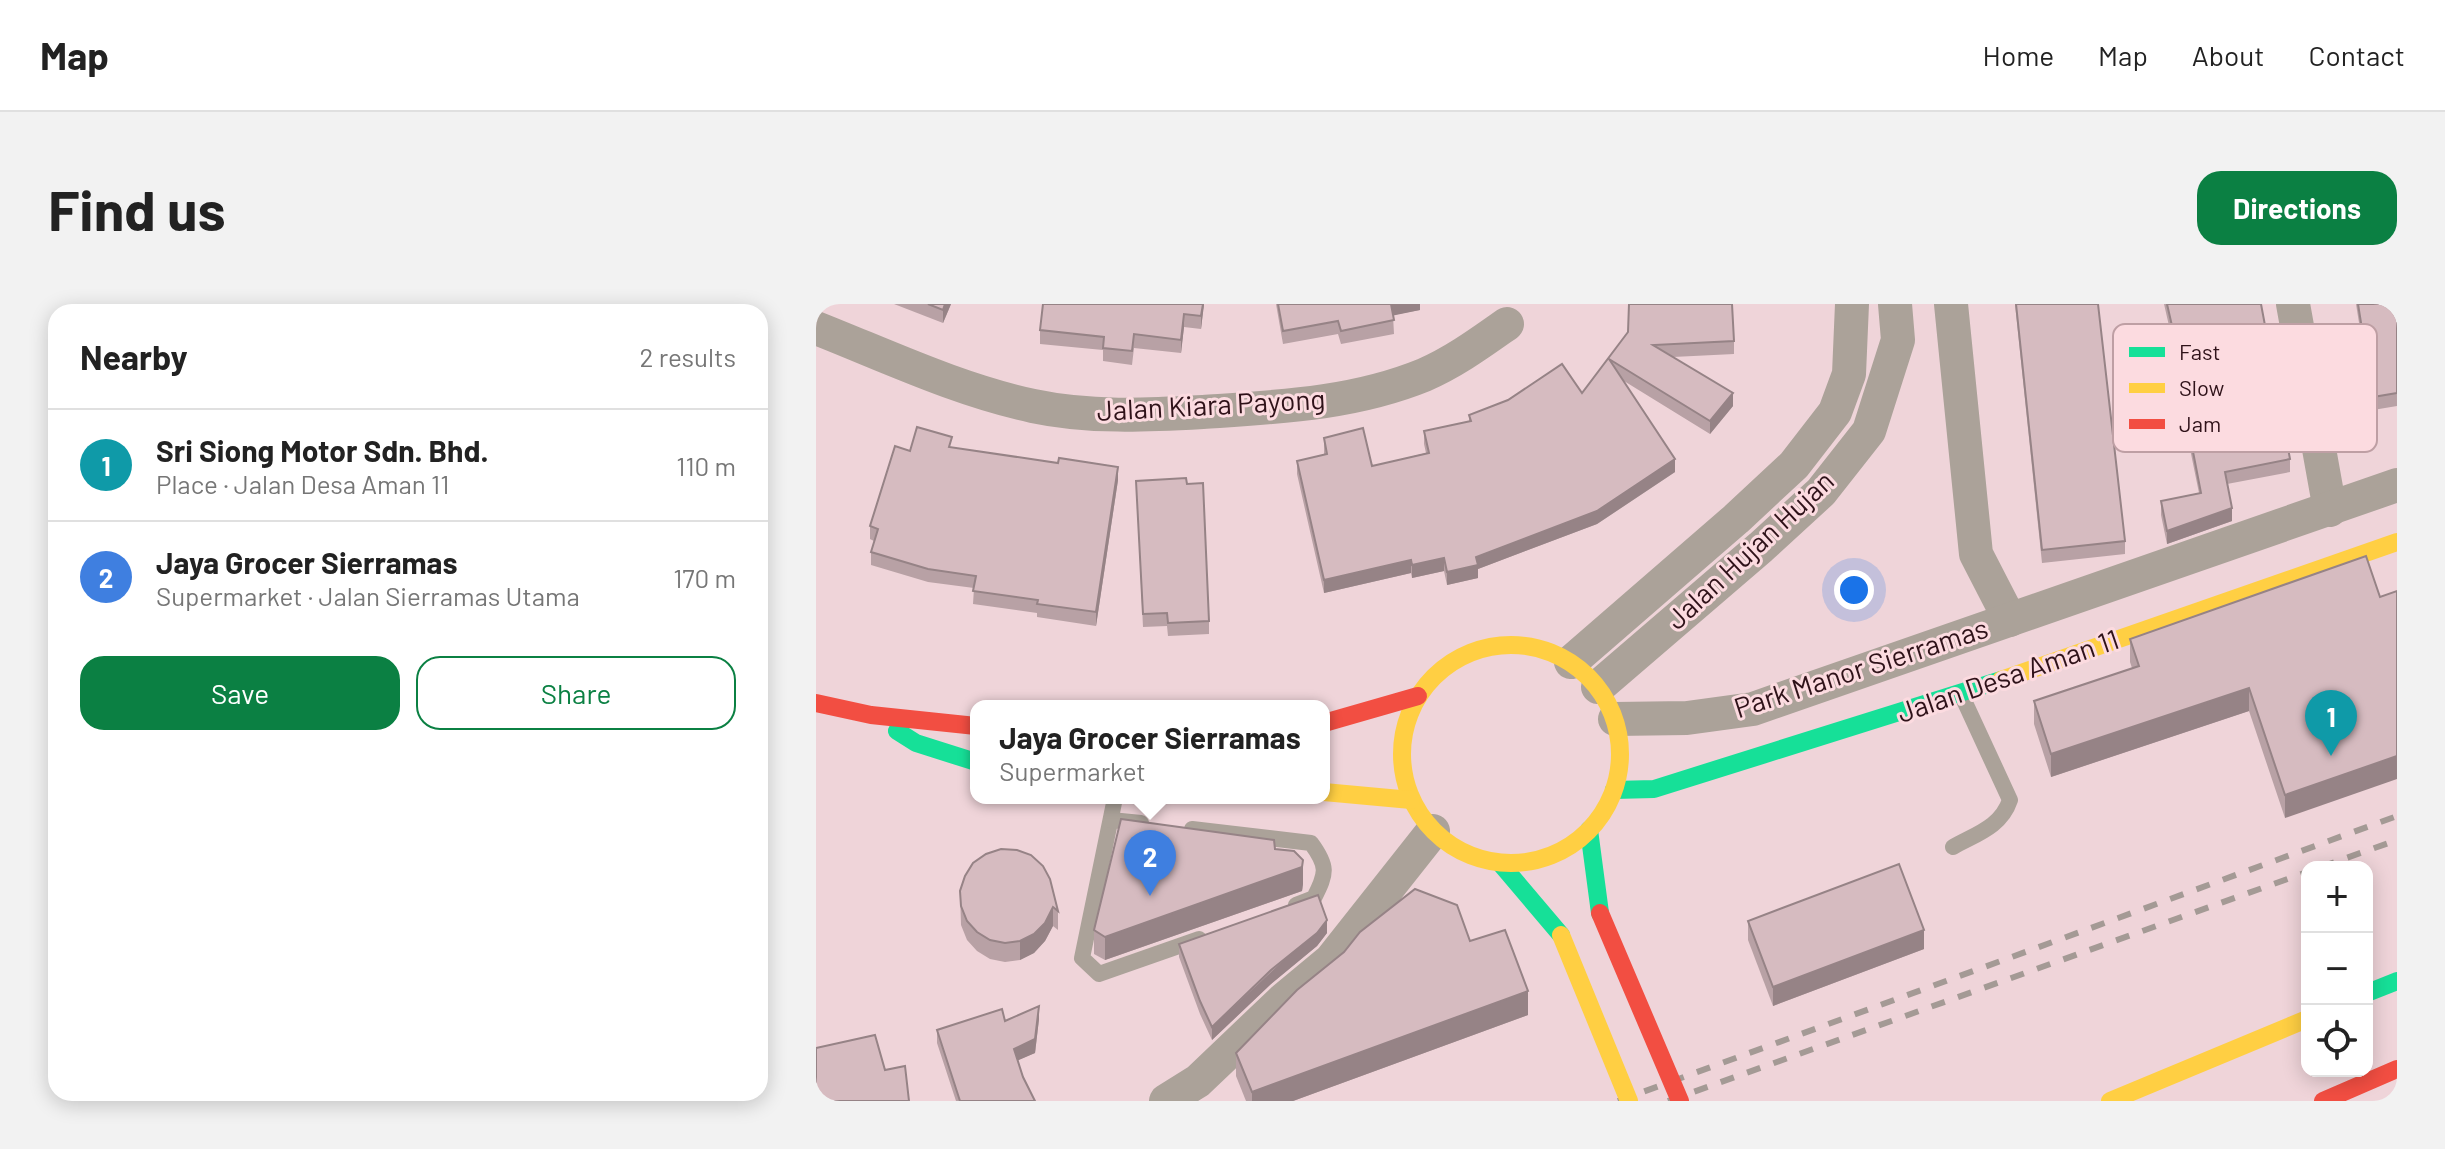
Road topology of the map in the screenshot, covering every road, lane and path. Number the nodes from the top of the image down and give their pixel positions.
1 (1852, 304) edge
2 (1895, 304) edge
3 (1951, 304) edge
4 (2293, 304) edge
5 (1507, 324) dead end
6 (2297, 324) edge
7 (816, 328) edge
8 (2320, 452) edge
9 (2397, 485) edge
10 (2330, 510) junction
11 (2397, 542) edge
12 (2010, 620) junction
13 (1571, 662) junction
14 (1598, 687) junction
15 (1961, 694) junction
16 (1418, 696) junction
17 (816, 703) edge
18 (871, 715) junction
19 (1615, 719) junction
20 (1330, 721) edge
21 (970, 725) edge
22 (970, 760) edge
23 (1614, 790) junction
24 (1330, 793) edge
25 (1411, 800) junction
26 (1114, 804) edge
27 (1111, 820) junction
28 (1589, 830) junction
29 (1433, 831) junction
30 (1953, 847) dead end
31 (1500, 863) junction
32 (1285, 909) edge
33 (1214, 934) edge
34 (2397, 981) edge
35 (2373, 991) edge
36 (2301, 1021) edge
37 (2397, 1069) edge
38 (1166, 1101) edge
39 (1629, 1101) edge
40 (1680, 1101) edge
41 (2110, 1101) edge
42 (2323, 1101) edge

1 - 13 street, Jalan Hujan Hujan
2 - 14 street, Jalan Hujan Hujan
3 - 12 street, Park Manor Sierramas
4 - 6 street
5 - 7 street, Jalan Kiara Payong
8 - 10 street
9 - 10 street, Park Manor Sierramas
10 - 12 street, Park Manor Sierramas
11 - 15 main road, Jalan Desa Aman 11
12 - 19 street, Park Manor Sierramas
13 - 14 main road
13 - 16 main road
14 - 19 main road
15 - 23 main road, Jalan Desa Aman 11
15 - 30 lane
16 - 20 main road
16 - 25 main road
17 - 18 main road
18 - 21 main road
18 - 22 main road
19 - 23 main road
23 - 28 main road
24 - 25 main road
25 - 29 main road
26 - 27 lane
27 - 32 lane
27 - 33 lane
28 - 31 main road
28 - 40 main road, bridge
29 - 31 main road
29 - 38 street
31 - 39 main road, bridge
34 - 35 main road
36 - 41 main road
37 - 42 main road

